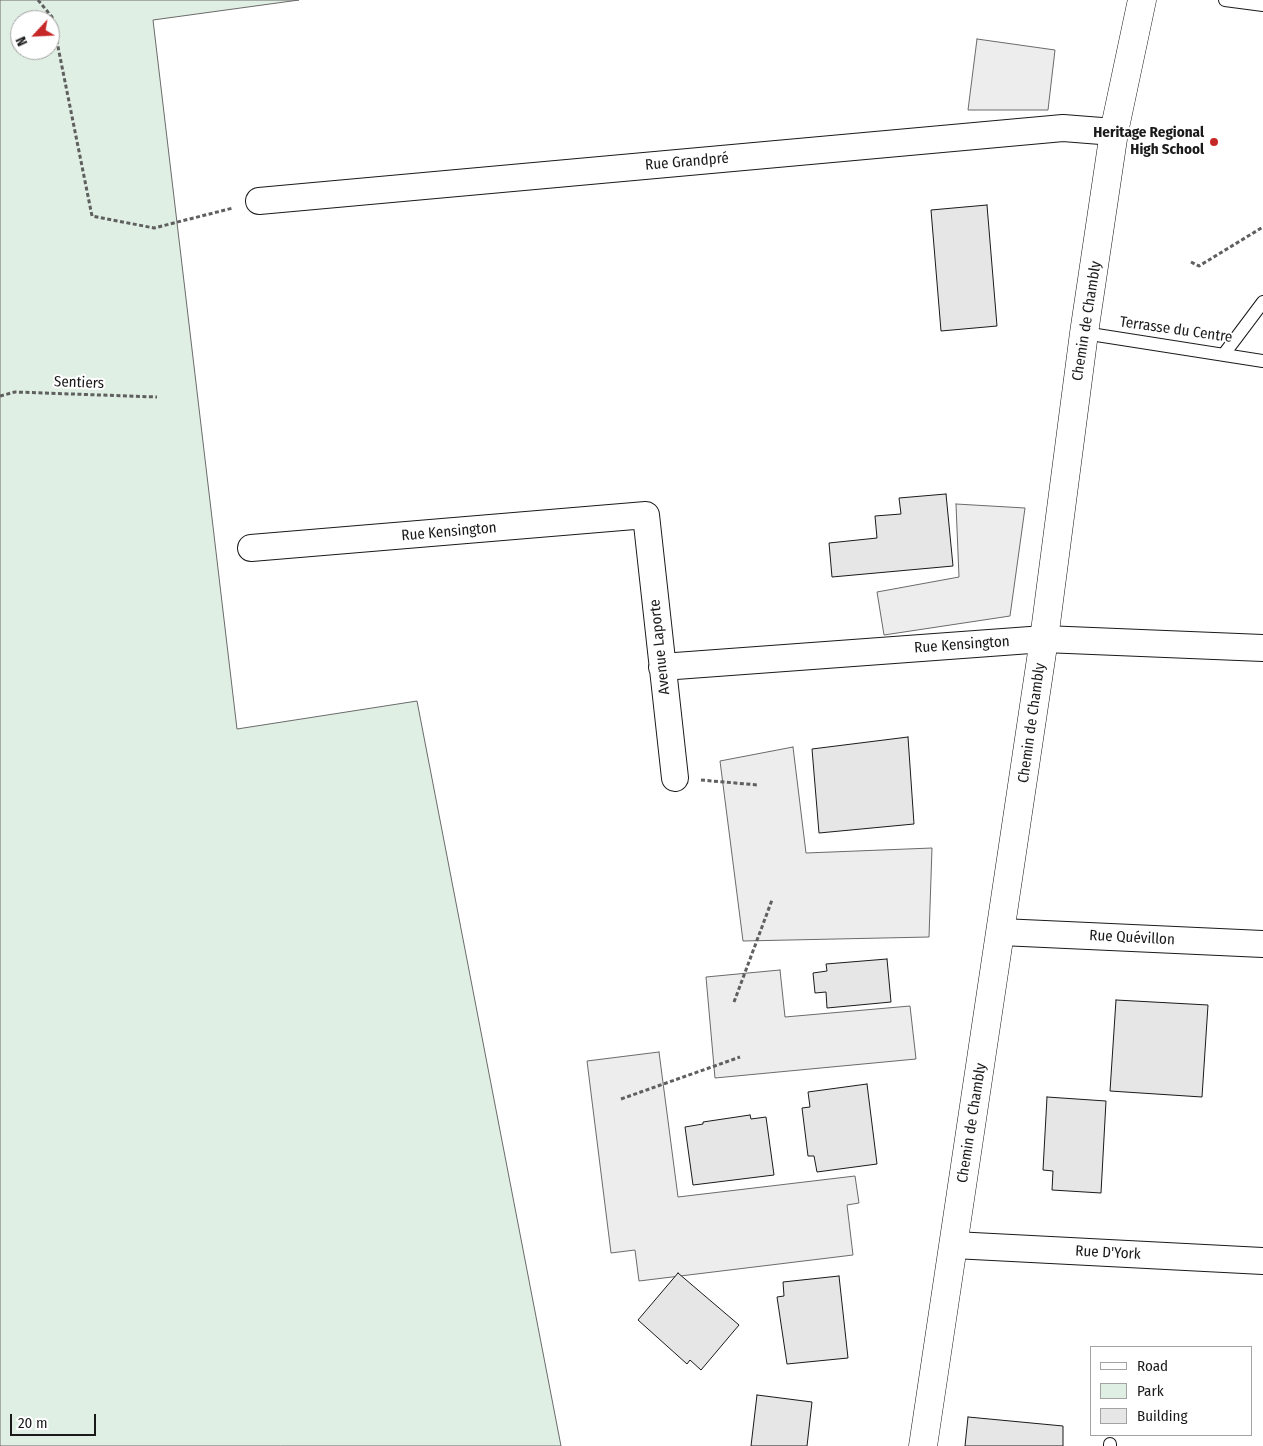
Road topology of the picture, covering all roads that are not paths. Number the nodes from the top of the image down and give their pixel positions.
1 (1142, 0) edge
2 (1225, 0) edge
3 (1263, 5) edge
4 (1114, 132) junction
5 (259, 201) road end
6 (1263, 302) edge
7 (1084, 333) junction
8 (1224, 354) junction
9 (1263, 361) edge
10 (646, 515) joint
11 (251, 548) dead end
12 (1044, 640) junction
13 (1263, 648) edge
14 (662, 667) junction
15 (675, 778) road end
16 (1001, 932) junction
17 (1263, 944) edge
18 (954, 1245) junction
19 (1263, 1261) edge
20 (923, 1446) edge

1 - 4 street, Chemin de Chambly
2 - 3 lane
4 - 5 street, Rue Grandpré
4 - 7 street, Chemin de Chambly
6 - 8 lane
7 - 8 lane, Terrasse du Centre
7 - 12 street, Chemin de Chambly
8 - 9 lane, Terrasse du Centre
10 - 11 street, Rue Kensington
10 - 14 street, Avenue Laporte
12 - 13 street, Rue Kensington
12 - 14 street, Rue Kensington
12 - 16 street, Chemin de Chambly
14 - 15 street, Avenue Laporte
16 - 17 street, Rue Quévillon
16 - 18 street, Chemin de Chambly
18 - 19 street, Rue D'York
18 - 20 street, Chemin de Chambly

